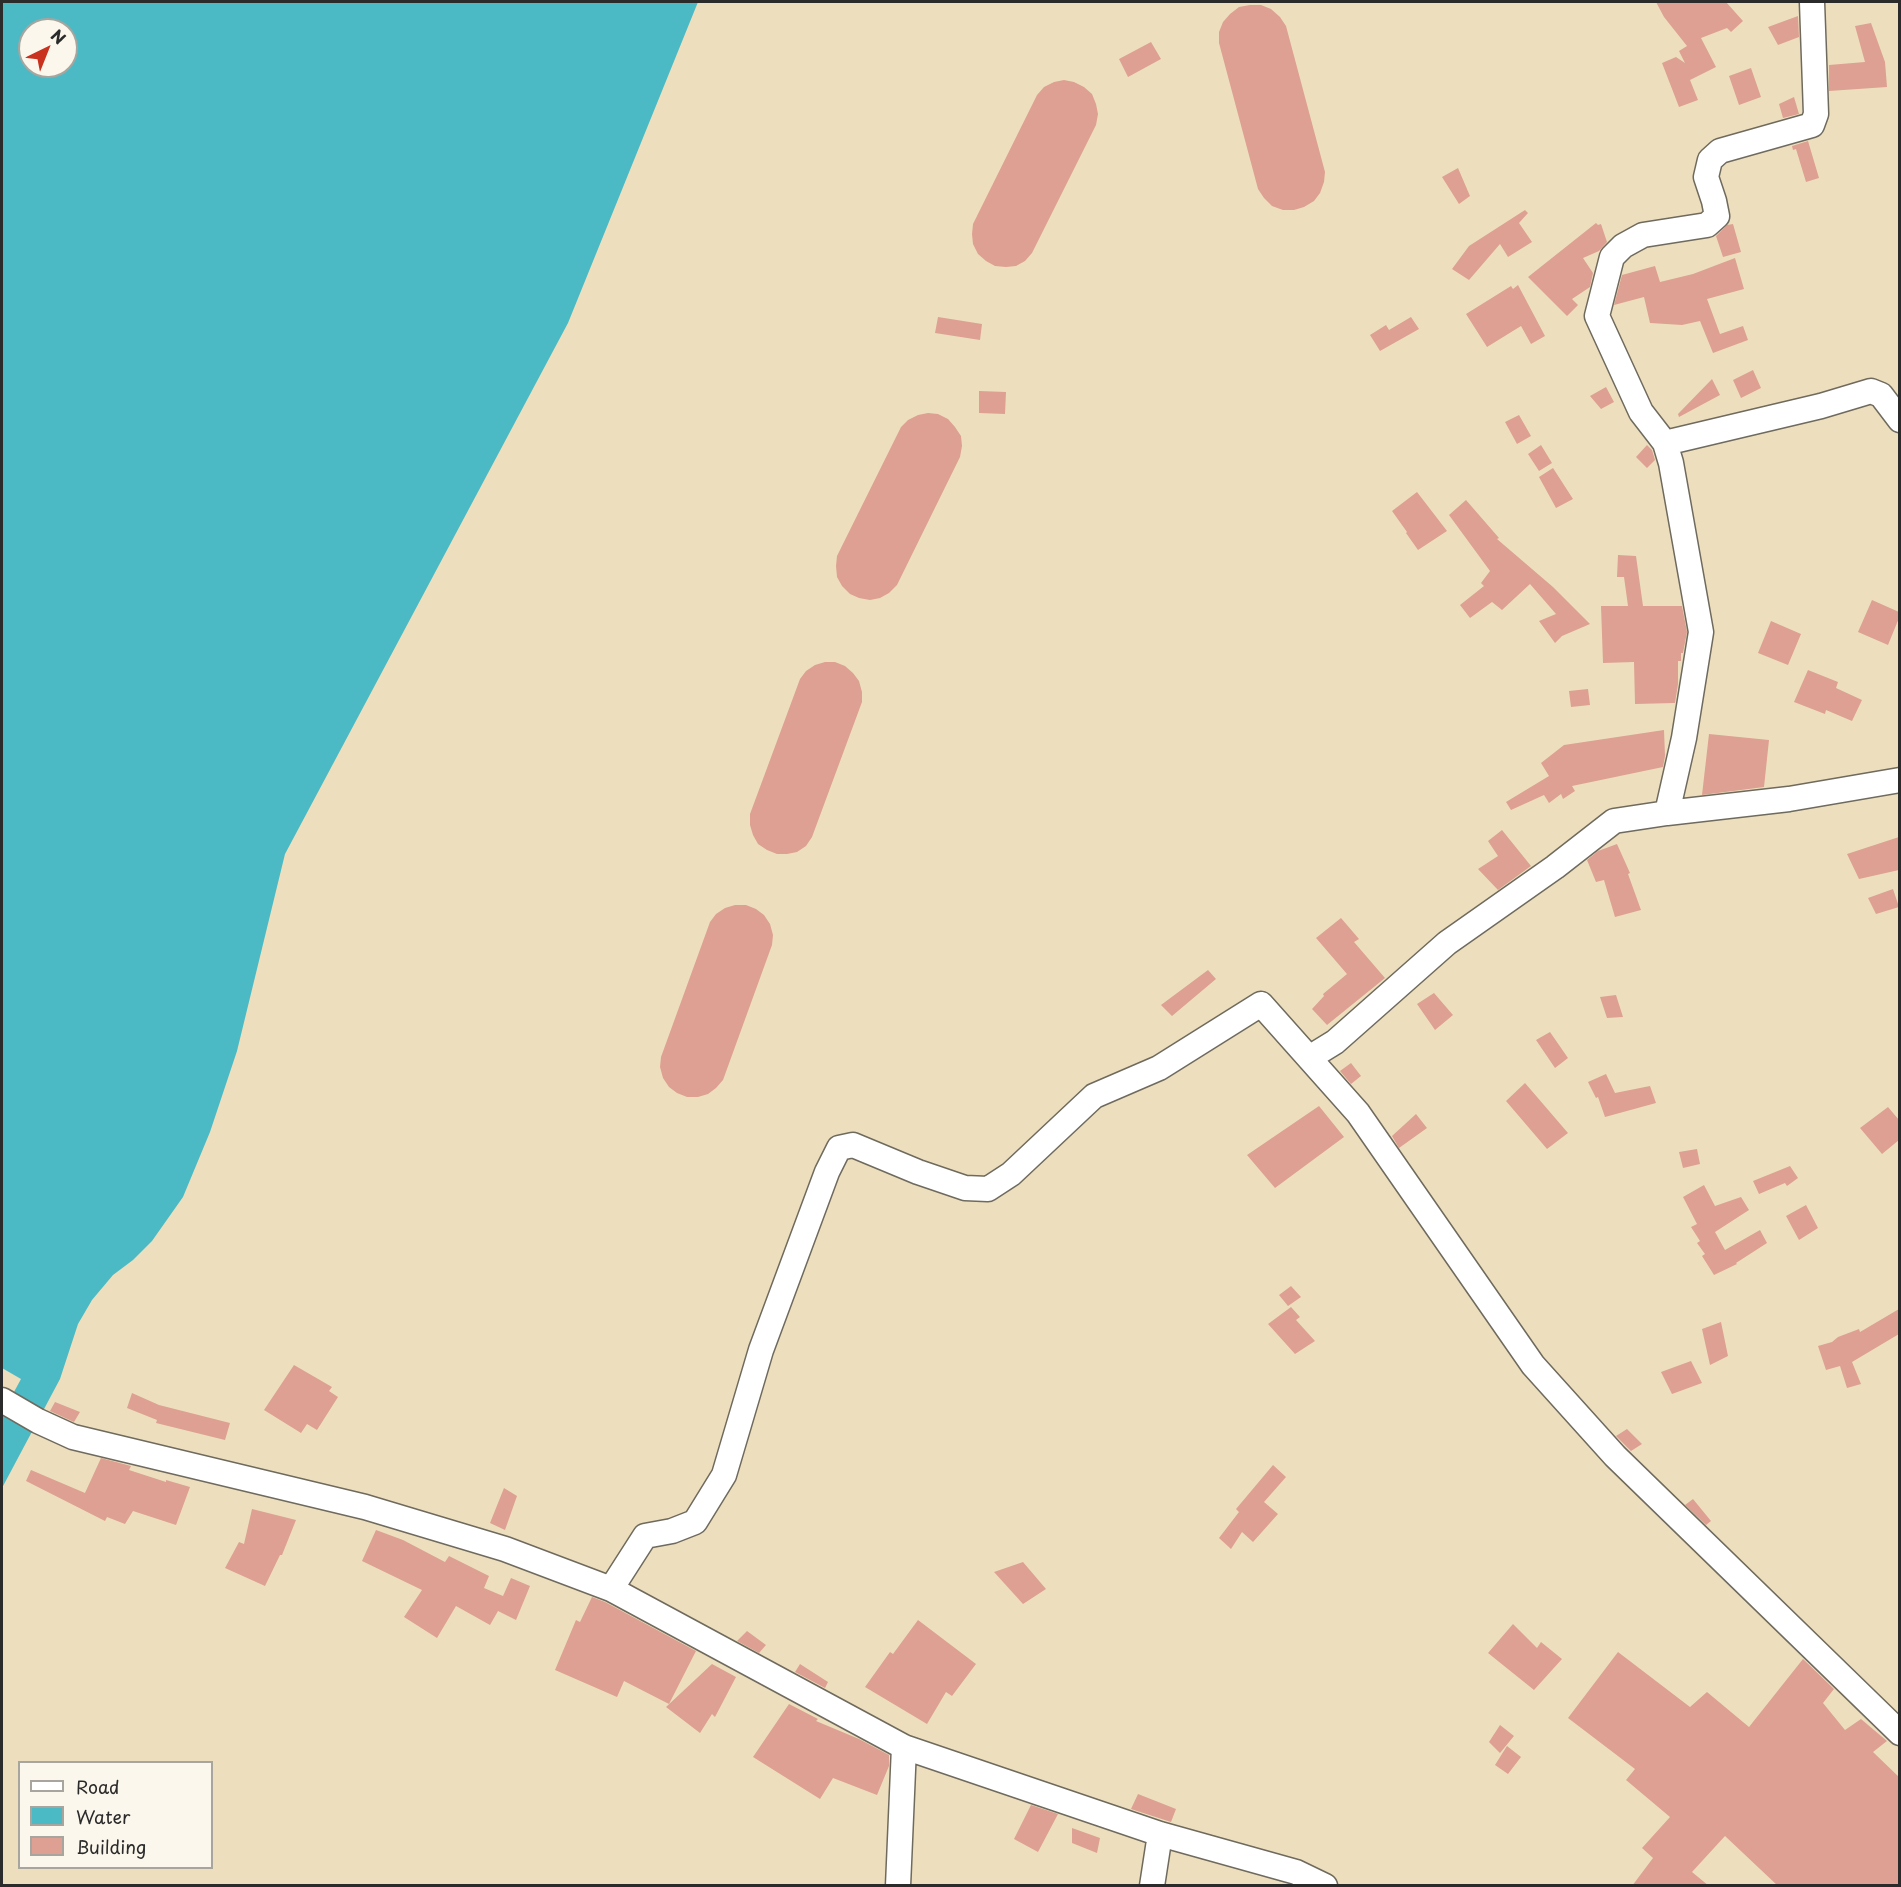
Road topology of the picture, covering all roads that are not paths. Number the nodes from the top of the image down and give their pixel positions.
1 (1812, 2) edge
2 (1899, 420) edge
3 (1665, 443) junction
4 (1899, 780) edge
5 (1667, 813) junction
6 (1309, 1058) junction
7 (2, 1400) edge
8 (611, 1589) junction
9 (1899, 1733) edge
10 (904, 1747) junction
11 (1160, 1834) junction
12 (898, 1886) edge
13 (1152, 1886) edge
14 (1325, 1886) edge

1 - 3 street
2 - 3 street
3 - 5 street
4 - 5 street
5 - 6 street
6 - 8 street
6 - 9 street
7 - 8 street
8 - 10 street
10 - 11 street
10 - 12 street
11 - 13 street
11 - 14 street

